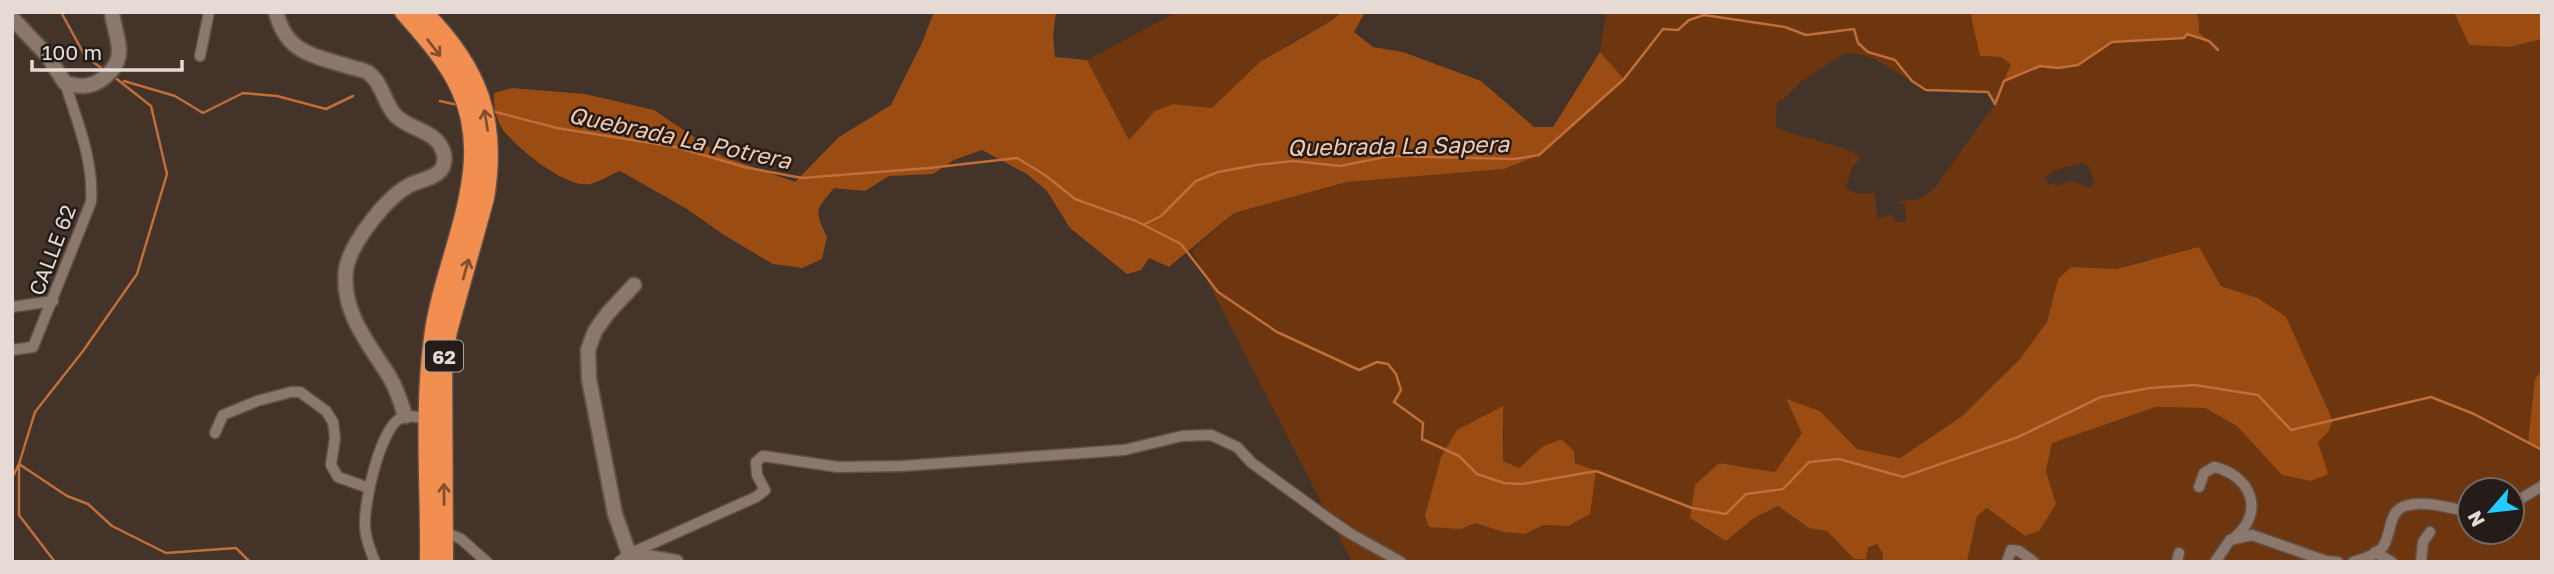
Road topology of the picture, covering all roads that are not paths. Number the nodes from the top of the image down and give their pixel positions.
1 (112, 12) edge
2 (209, 12) edge
3 (276, 12) edge
4 (404, 12) edge
5 (423, 12) edge
6 (12, 18) edge
7 (200, 56) dead end
8 (65, 83) junction
9 (468, 86) junction
10 (482, 156) junction
11 (634, 285) dead end
12 (53, 301) junction
13 (12, 307) edge
14 (12, 350) edge
15 (405, 416) junction
16 (428, 419) junction
17 (215, 433) dead end
18 (2542, 486) edge
19 (2199, 487) dead end
20 (369, 488) junction
21 (2526, 496) edge
22 (2456, 509) edge
23 (2430, 532) dead end
24 (445, 533) junction
25 (2230, 540) junction
26 (2375, 552) junction
27 (624, 558) edge
28 (375, 562) edge
29 (429, 562) edge
30 (444, 562) edge
31 (488, 562) edge
32 (676, 562) edge
33 (1401, 562) edge
34 (2007, 562) edge
35 (2034, 562) edge
36 (2215, 562) edge
37 (2338, 562) edge
38 (2353, 562) edge
39 (2392, 562) edge
40 (2421, 562) edge

1 - 8 street
2 - 7 street
3 - 15 street
4 -> 9 highway, 62
5 - 9 highway, 62
6 - 8 street
8 - 12 street, CALLE 62
9 - 10 highway, 62
10 - 16 highway, 62
24 -> 10 highway, 62
11 - 27 street
12 - 13 street
12 - 14 street, CALLE 62
15 - 16 street
15 - 20 street
16 - 29 highway, 62
17 - 20 street
18 - 21 street
19 - 25 street
20 - 28 street
22 - 26 street
23 - 40 street
24 - 30 highway, 62
24 - 31 street
25 - 36 street
25 - 37 street
26 - 38 street
26 - 39 street
27 - 32 street
27 - 33 street
34 - 35 street

